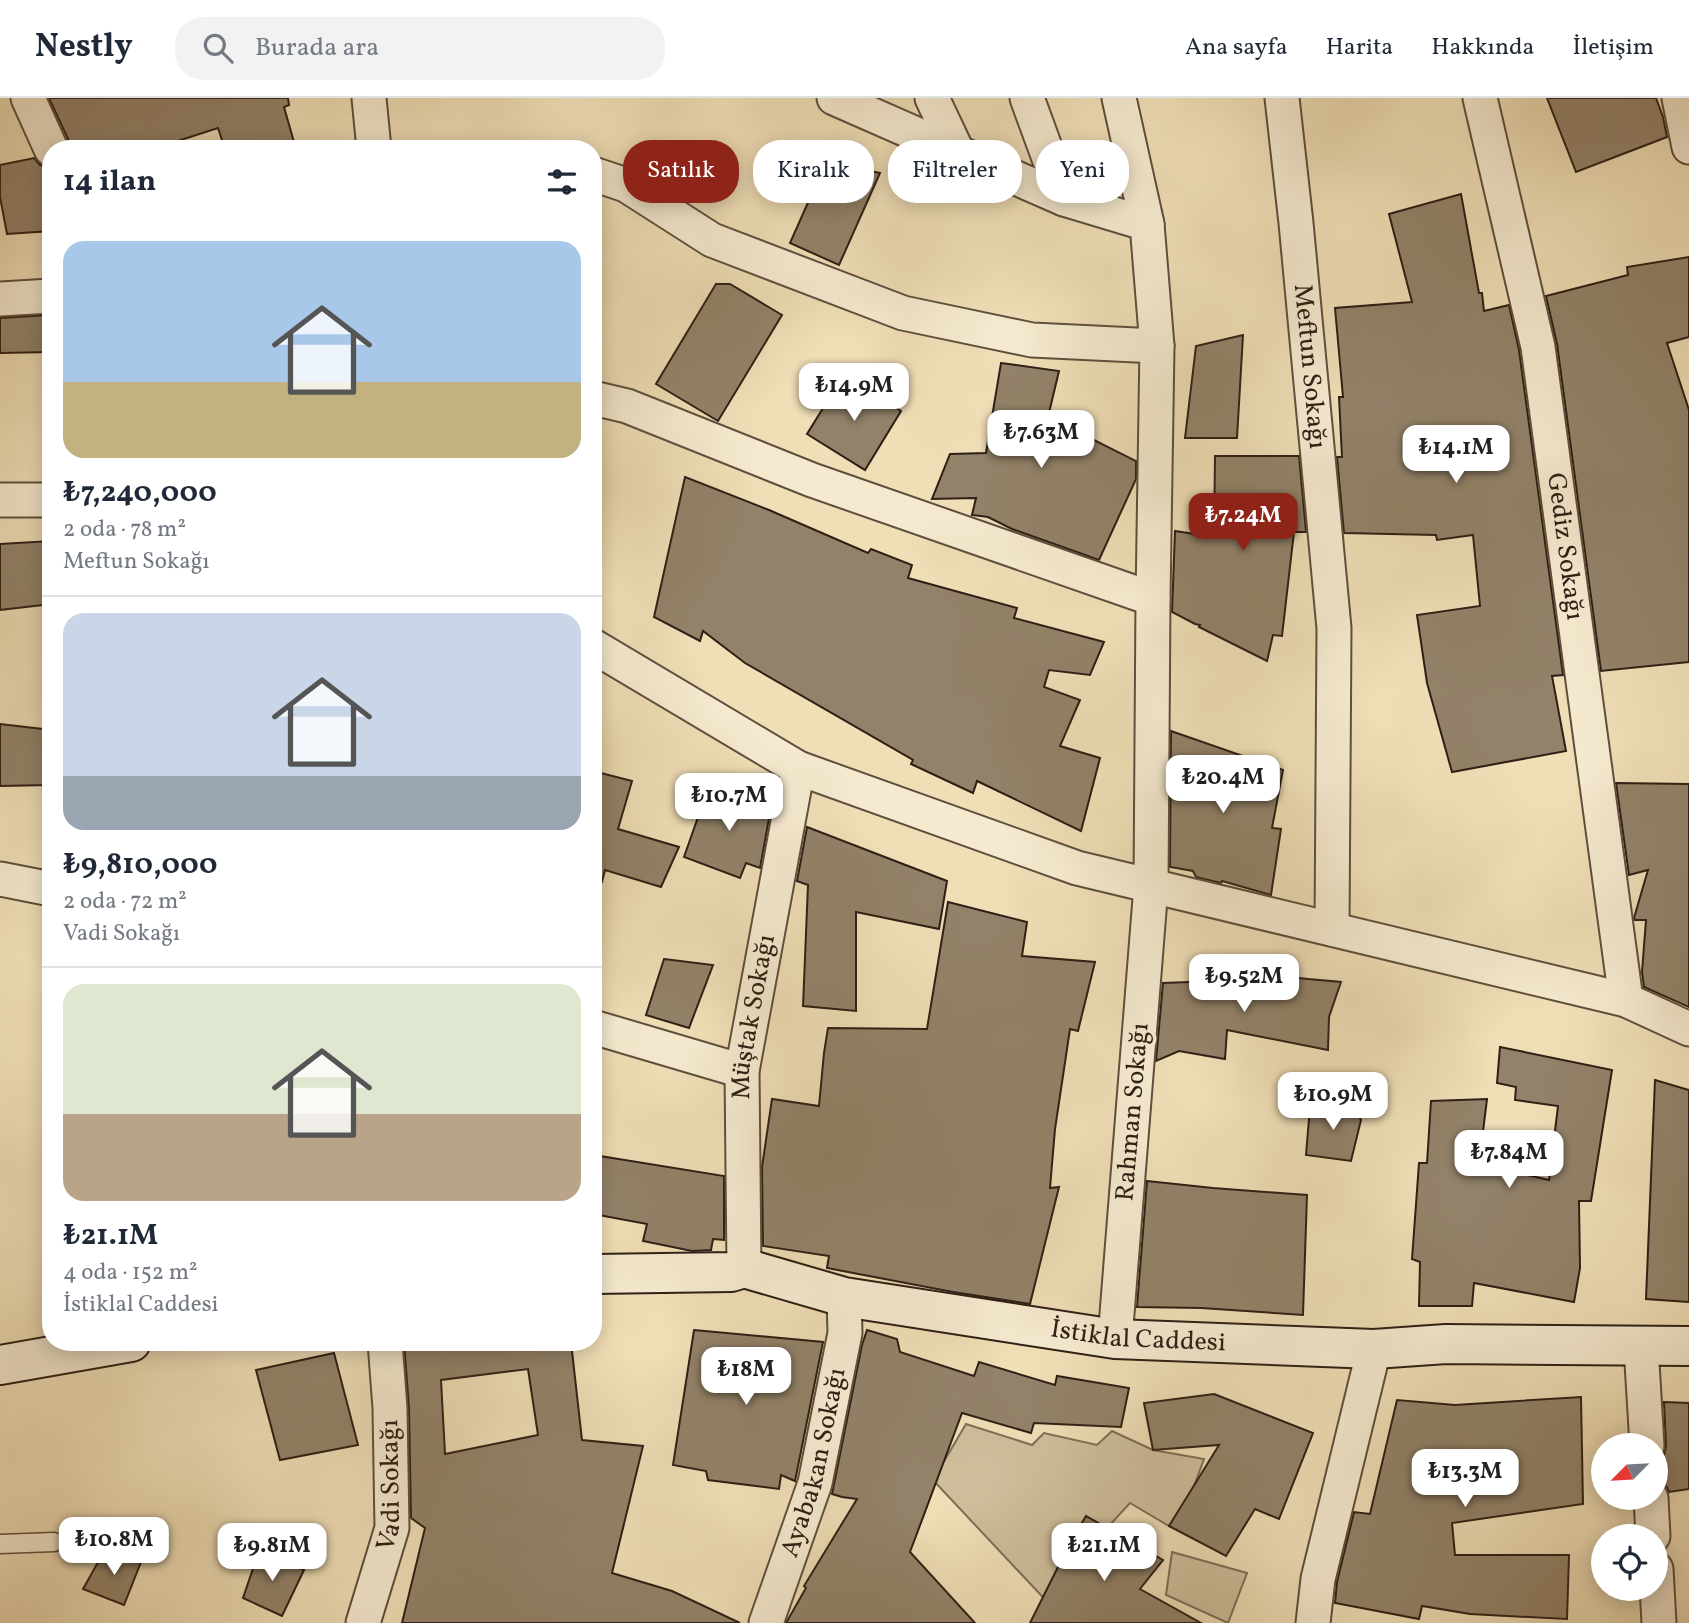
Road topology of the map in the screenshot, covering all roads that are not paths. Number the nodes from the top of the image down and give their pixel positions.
1 (28, 98) edge
2 (369, 98) edge
3 (834, 98) edge
4 (932, 98) edge
5 (1027, 98) edge
6 (1119, 98) edge
7 (1282, 98) edge
8 (1480, 98) edge
9 (1679, 98) edge
10 (47, 140) edge
11 (373, 140) edge
12 (929, 140) edge
13 (952, 140) edge
14 (1042, 140) edge
15 (1689, 147) edge
16 (602, 177) edge
17 (1076, 203) edge
18 (1147, 224) junction
19 (42, 297) edge
20 (0, 299) edge
21 (1157, 346) junction
22 (602, 400) edge
23 (0, 500) edge
24 (42, 500) edge
25 (1153, 599) junction
26 (602, 651) edge
27 (797, 768) junction
28 (0, 879) edge
29 (1151, 886) junction
30 (42, 887) edge
31 (1332, 929) junction
32 (1626, 1000) junction
33 (1689, 1029) edge
34 (602, 1030) edge
35 (743, 1071) junction
36 (744, 1268) junction
37 (602, 1274) edge
38 (844, 1297) junction
39 (1115, 1339) junction
40 (1641, 1346) junction
41 (1689, 1346) edge
42 (1374, 1349) junction
43 (80, 1351) edge
44 (386, 1351) edge
45 (0, 1365) edge
46 (1646, 1433) edge
47 (54, 1542) dead end
48 (0, 1544) edge
49 (1658, 1601) edge
50 (363, 1623) edge
51 (766, 1623) edge
52 (1313, 1623) edge
53 (1659, 1623) edge

1 - 10 street
2 - 11 street
3 - 12 street
4 - 13 street
5 - 14 street
6 - 18 street, Rahman Sokağı
7 - 31 street, Meftun Sokağı
8 - 32 street, Gediz Sokağı
9 - 15 street
16 - 21 street
17 - 18 street
18 - 21 street, Rahman Sokağı
19 - 20 street
21 - 25 street, Rahman Sokağı
22 - 25 street
23 - 24 street
25 - 29 street, Rahman Sokağı
26 - 27 street
27 - 29 street
27 - 35 street, Müştak Sokağı
28 - 30 street
29 - 31 street
29 - 39 street, Rahman Sokağı
31 - 32 street
32 - 33 street
34 - 35 street
35 - 36 street, Müştak Sokağı
36 - 37 street, İstiklal Caddesi
36 - 38 street, İstiklal Caddesi
38 - 39 street, İstiklal Caddesi
38 - 51 street, Ayabakan Sokağı
39 - 42 street, İstiklal Caddesi
40 - 41 street, İstiklal Caddesi
40 - 42 street, İstiklal Caddesi
40 - 46 street
42 - 52 street
43 - 45 street
44 - 50 street, Vadi Sokağı
47 - 48 lane
49 - 53 street

